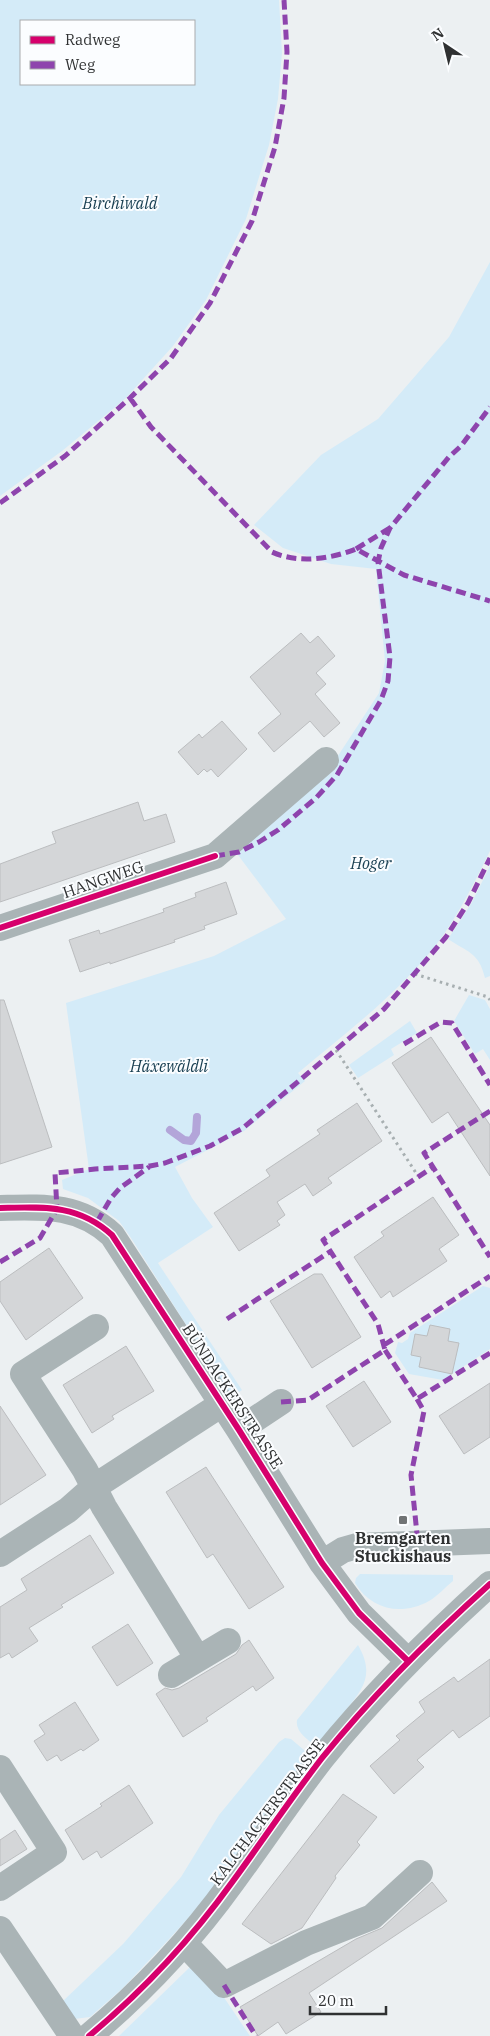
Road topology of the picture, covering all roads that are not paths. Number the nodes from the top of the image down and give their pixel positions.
1 (326, 760) dead end
2 (0, 928) edge
3 (0, 1208) edge
4 (96, 1327) dead end
5 (281, 1402) dead end
6 (222, 1404) junction
7 (239, 1430) junction
8 (94, 1488) junction
9 (0, 1533) edge
10 (490, 1542) edge
11 (0, 1554) edge
12 (322, 1563) junction
13 (490, 1584) edge
14 (228, 1641) dead end
15 (198, 1659) junction
16 (408, 1661) junction
17 (171, 1676) dead end
18 (0, 1768) edge
19 (420, 1874) dead end
20 (0, 1888) edge
21 (0, 1929) edge
22 (184, 1943) junction
23 (72, 2036) edge
24 (89, 2036) edge

1 - 2 street, HANGWEG
3 - 6 street, BÜNDACKERSTRASSE
4 - 8 street
5 - 7 street
6 - 7 street, BÜNDACKERSTRASSE
6 - 8 street
7 - 12 street, BÜNDACKERSTRASSE
8 - 9 street
8 - 11 street
8 - 15 street
10 - 12 street
12 - 16 street, BÜNDACKERSTRASSE
13 - 16 street, KALCHACKERSTRASSE
14 - 15 street
15 - 17 street
16 - 22 street, KALCHACKERSTRASSE
18 - 20 street
19 - 22 street
21 - 23 street
22 - 24 street, KALCHACKERSTRASSE

